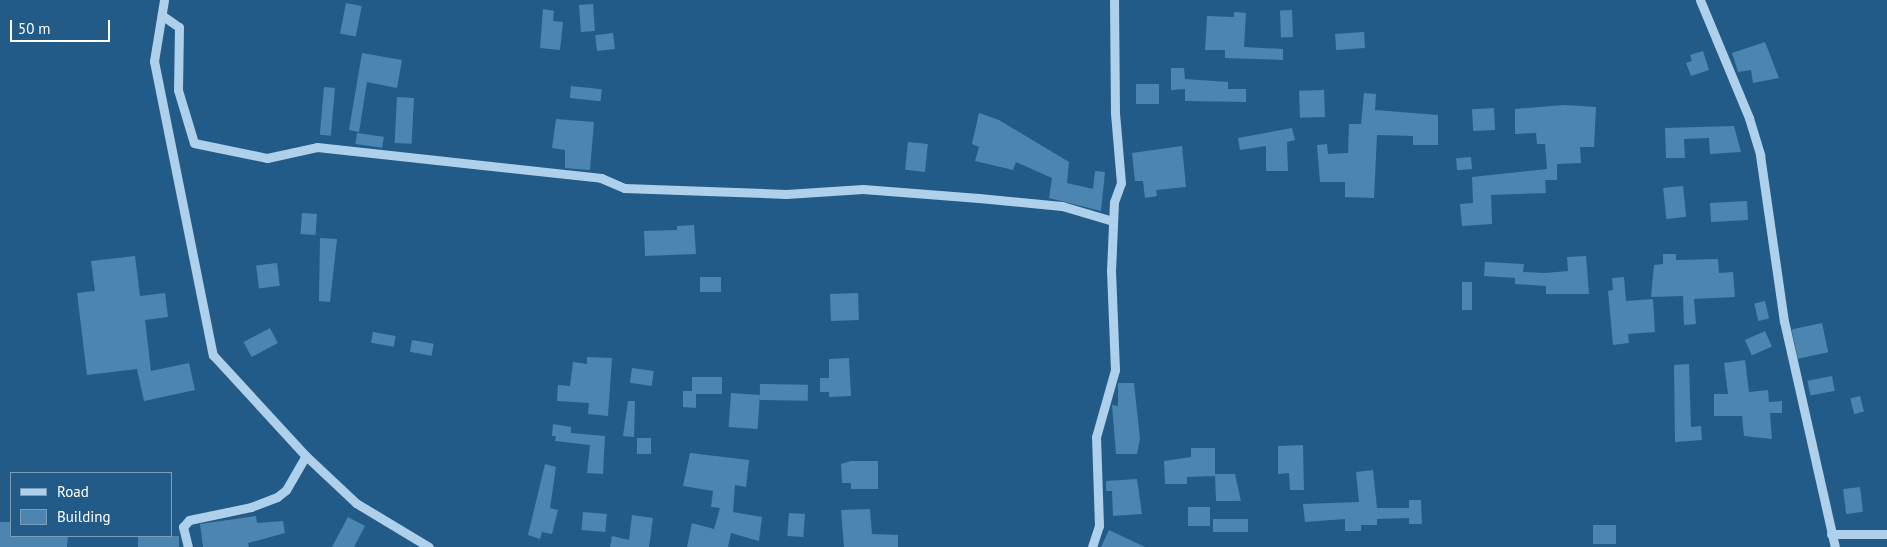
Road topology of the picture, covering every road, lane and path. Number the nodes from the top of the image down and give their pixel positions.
1 (164, 0) edge
2 (1114, 0) edge
3 (1700, 0) edge
4 (163, 16) junction
5 (1113, 221) junction
6 (306, 456) junction
7 (1831, 534) junction
8 (1887, 534) edge
9 (188, 547) edge
10 (429, 547) edge
11 (1092, 547) edge
12 (1835, 547) edge

1 - 4 street
2 - 5 street
3 - 7 street
4 - 5 street
4 - 6 street
5 - 11 street
6 - 9 street
6 - 10 street
7 - 8 street
7 - 12 street

